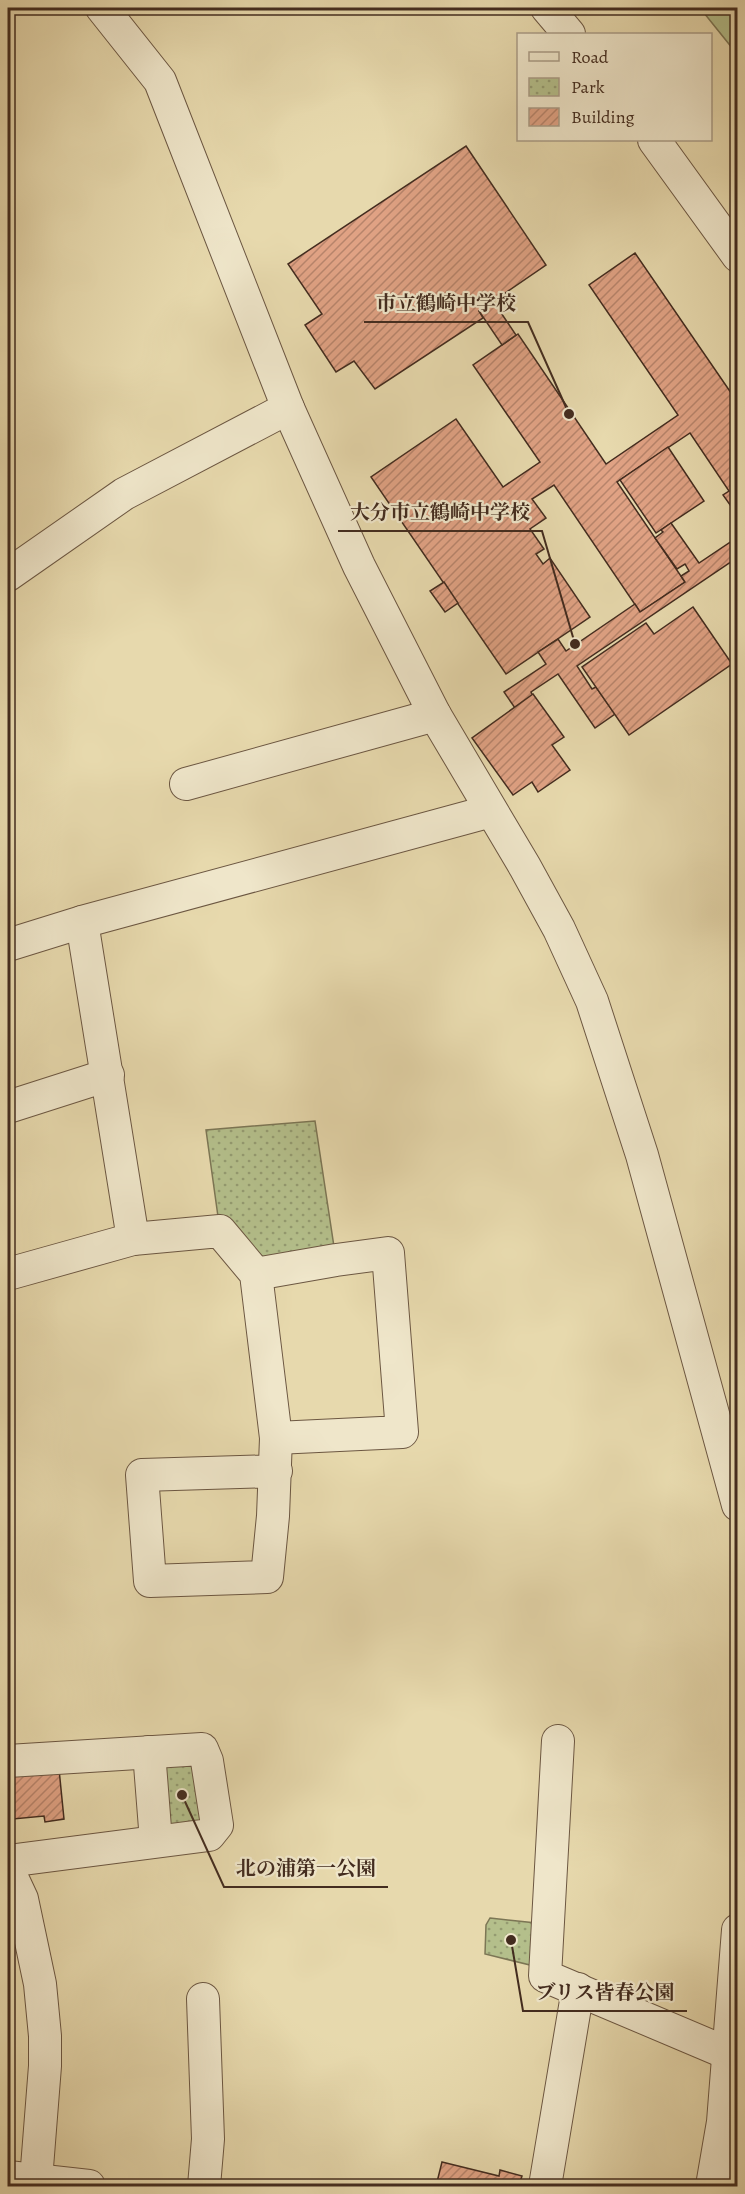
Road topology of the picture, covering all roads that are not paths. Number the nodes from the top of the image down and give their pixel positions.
1 (102, 8) edge
2 (547, 8) edge
3 (568, 33) edge
4 (655, 141) edge
5 (738, 256) edge
6 (288, 408) junction
7 (8, 575) edge
8 (435, 716) junction
9 (186, 784) dead end
10 (491, 810) junction
11 (82, 922) junction
12 (8, 945) edge
13 (108, 1075) junction
14 (8, 1107) edge
15 (133, 1239) junction
16 (8, 1274) edge
17 (256, 1274) junction
18 (276, 1438) junction
19 (276, 1471) junction
20 (738, 1505) edge
21 (558, 1741) dead end
22 (149, 1752) junction
23 (8, 1761) edge
24 (156, 1841) junction
25 (8, 1861) edge
26 (8, 1869) edge
27 (738, 1930) edge
28 (578, 1989) junction
29 (203, 1999) dead end
30 (726, 2053) junction
31 (34, 2181) edge
32 (89, 2187) edge
33 (204, 2187) edge
34 (544, 2187) edge
35 (712, 2187) edge

1 - 6 street
2 - 3 street
4 - 5 street
6 - 7 street
6 - 8 street
8 - 9 street
8 - 10 street
10 - 11 street
10 - 20 street
11 - 12 street
11 - 13 street
13 - 14 street
13 - 15 street
15 - 16 street
15 - 17 street
17 - 18 street
17 - 18 street
18 - 19 street
19 - 19 street
21 - 28 street
22 - 23 street
22 - 24 street
22 - 24 street
24 - 25 street
26 - 31 street
27 - 30 street
28 - 30 street
28 - 34 street
29 - 33 street
30 - 35 street
31 - 32 street

